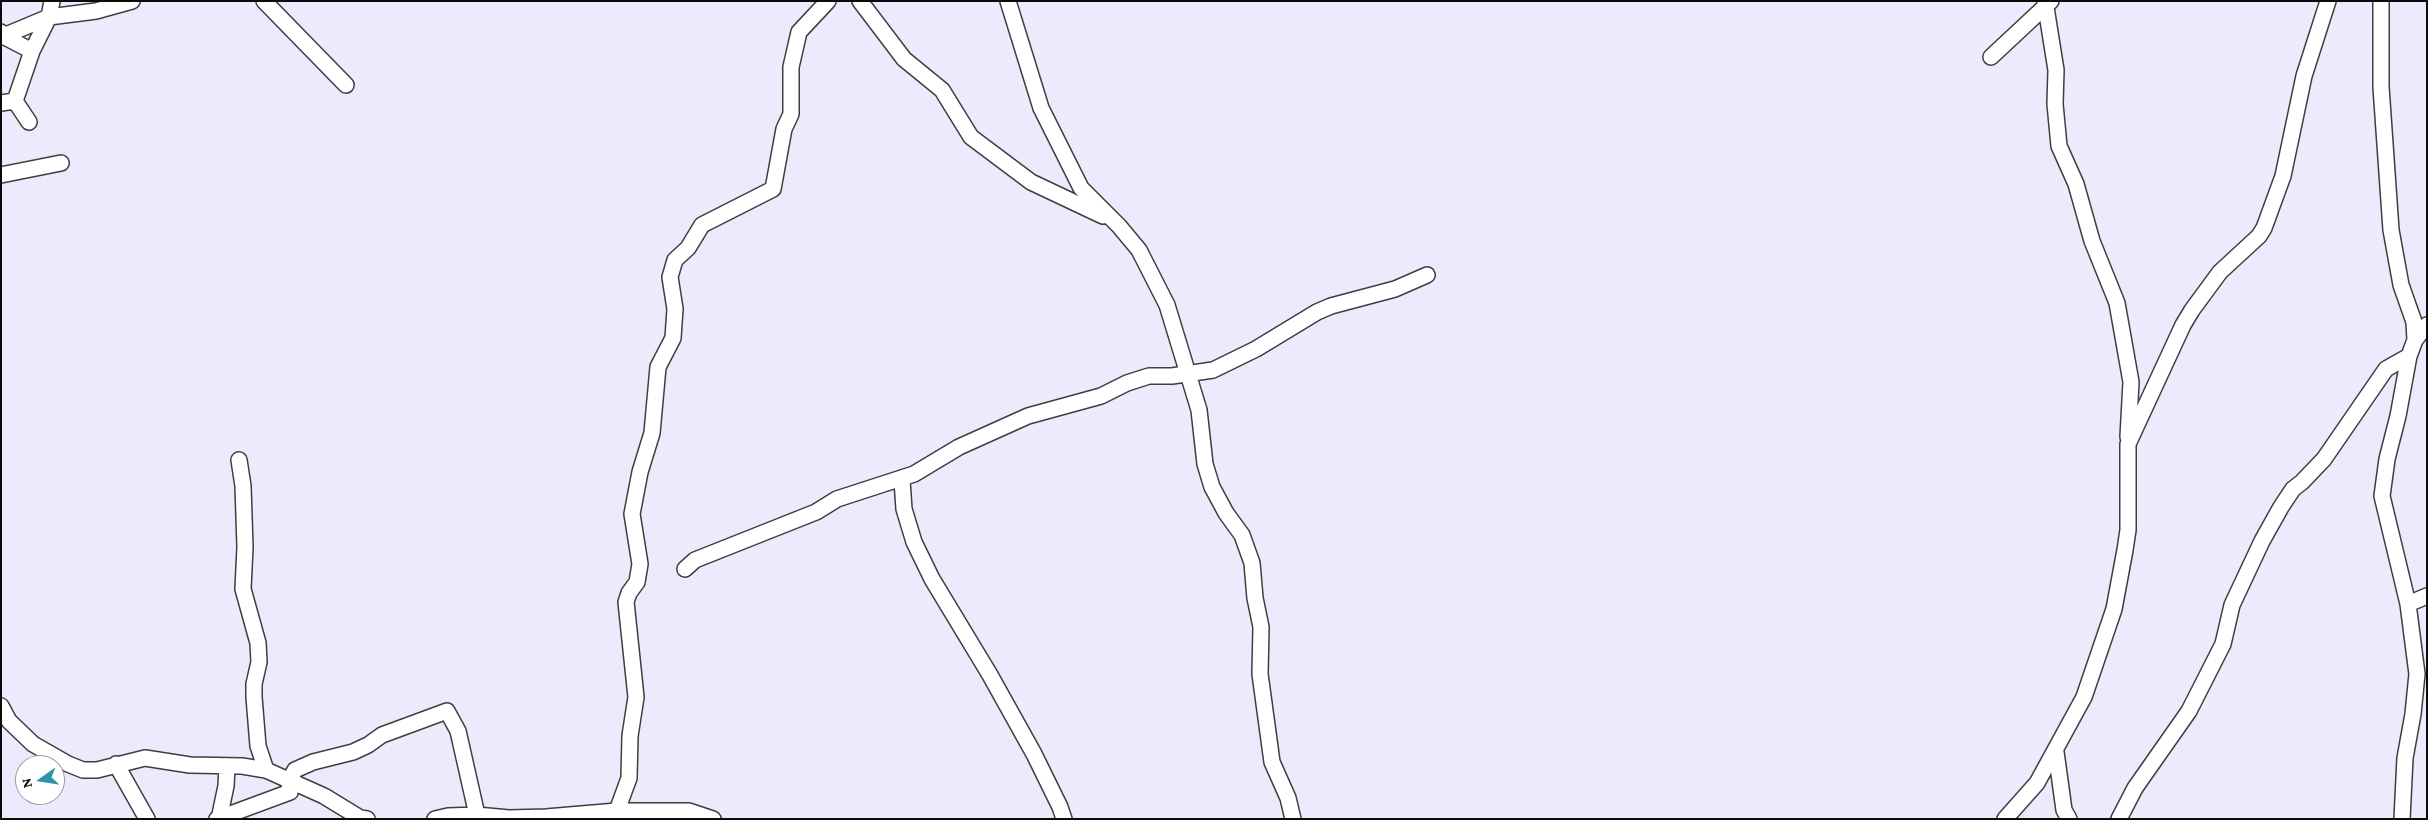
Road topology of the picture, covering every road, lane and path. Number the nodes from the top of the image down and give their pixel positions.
1 (52, 1) edge
2 (132, 1) edge
3 (264, 1) edge
4 (828, 1) edge
5 (860, 1) edge
6 (1008, 1) edge
7 (2328, 1) edge
8 (2381, 1) edge
9 (2047, 2) edge
10 (49, 17) junction
11 (2, 35) edge
12 (32, 51) junction
13 (1991, 57) dead end
14 (346, 85) dead end
15 (8, 102) edge
16 (29, 122) dead end
17 (61, 163) dead end
18 (1, 175) edge
19 (1113, 220) junction
20 (1427, 275) dead end
21 (2427, 325) edge
22 (2415, 340) junction
23 (2409, 356) junction
24 (1187, 373) junction
25 (2128, 444) junction
26 (239, 460) dead end
27 (902, 480) junction
28 (684, 569) dead end
29 (2427, 596) edge
30 (2408, 604) junction
31 (1, 706) edge
32 (2056, 752) junction
33 (116, 764) junction
34 (227, 766) junction
35 (266, 770) junction
36 (289, 781) junction
37 (476, 815) junction
38 (615, 815) edge
39 (218, 818) edge
40 (147, 819) edge
41 (367, 819) edge
42 (435, 819) edge
43 (713, 819) edge
44 (1064, 819) edge
45 (1293, 819) edge
46 (2005, 819) edge
47 (2069, 819) edge
48 (2119, 819) edge
49 (2402, 819) edge

1 - 10 street
2 - 10 street
3 - 14 street
4 - 38 street
5 - 19 street
6 - 19 street
7 - 25 street
8 - 22 street
9 - 13 street
9 - 25 street
10 - 11 street
10 - 12 street
11 - 12 street
12 - 15 street
15 - 16 street
17 - 18 street
19 - 24 street
20 - 24 street
21 - 22 street
22 - 23 street
23 - 30 street
23 - 48 street
24 - 27 street
24 - 45 street
25 - 32 street
26 - 35 street
27 - 28 street
27 - 44 street
29 - 30 street
30 - 49 street
31 - 33 street
32 - 46 street
32 - 47 street
33 - 34 street
33 - 40 street
34 - 35 street
34 - 39 street
35 - 36 street
36 - 37 street
36 - 39 street
36 - 41 street
37 - 38 street
37 - 42 street
38 - 43 street

